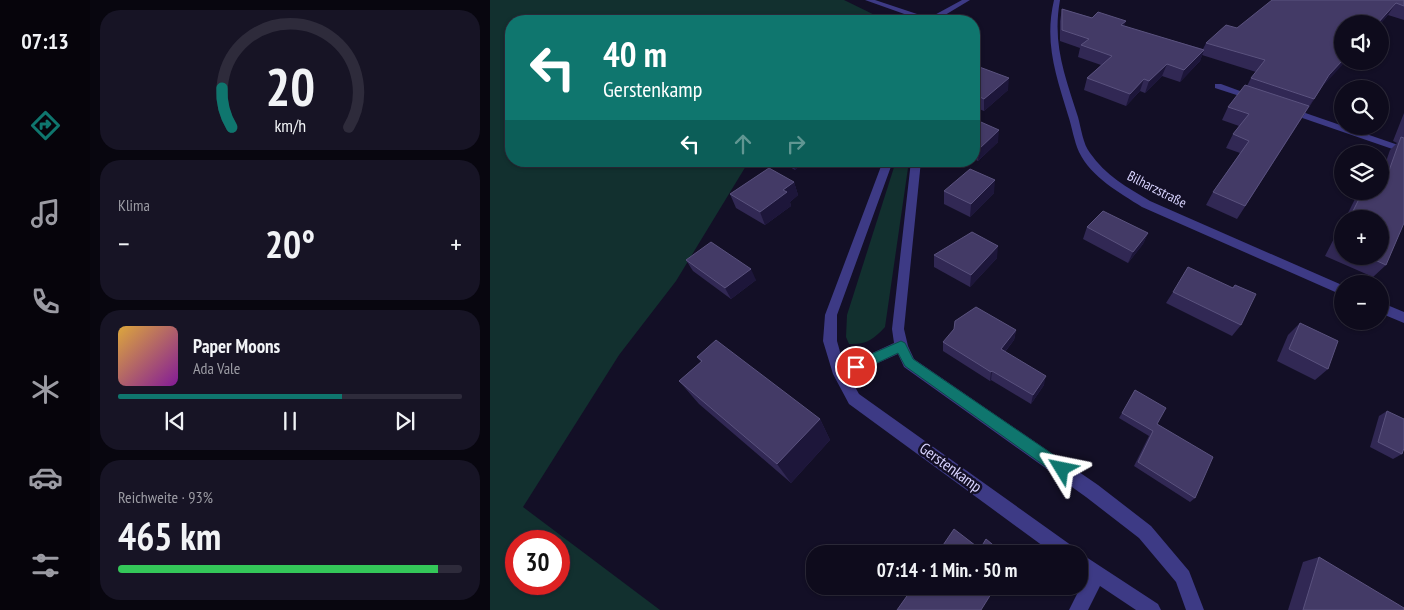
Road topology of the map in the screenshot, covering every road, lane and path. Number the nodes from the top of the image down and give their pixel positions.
1 (868, 0) edge
2 (967, 0) edge
3 (1058, 0) edge
4 (912, 15) edge
5 (941, 15) edge
6 (1218, 86) dead end
7 (1404, 150) edge
8 (886, 167) edge
9 (915, 167) edge
10 (1334, 286) edge
11 (1389, 311) edge
12 (1404, 318) edge
13 (901, 346) junction
14 (840, 374) junction
15 (1057, 545) edge
16 (1088, 568) edge
17 (1097, 574) junction
18 (1078, 610) edge
19 (1152, 610) edge
20 (1195, 610) edge

1 - 4 street
2 - 5 street
3 - 10 street, Bilharzstraße
6 - 7 street
8 - 14 street, Gerstenkamp
9 - 13 street
11 - 12 street
13 - 14 street
13 - 20 street
14 - 15 street, Gerstenkamp
16 - 17 street
17 - 18 street
17 - 19 street

